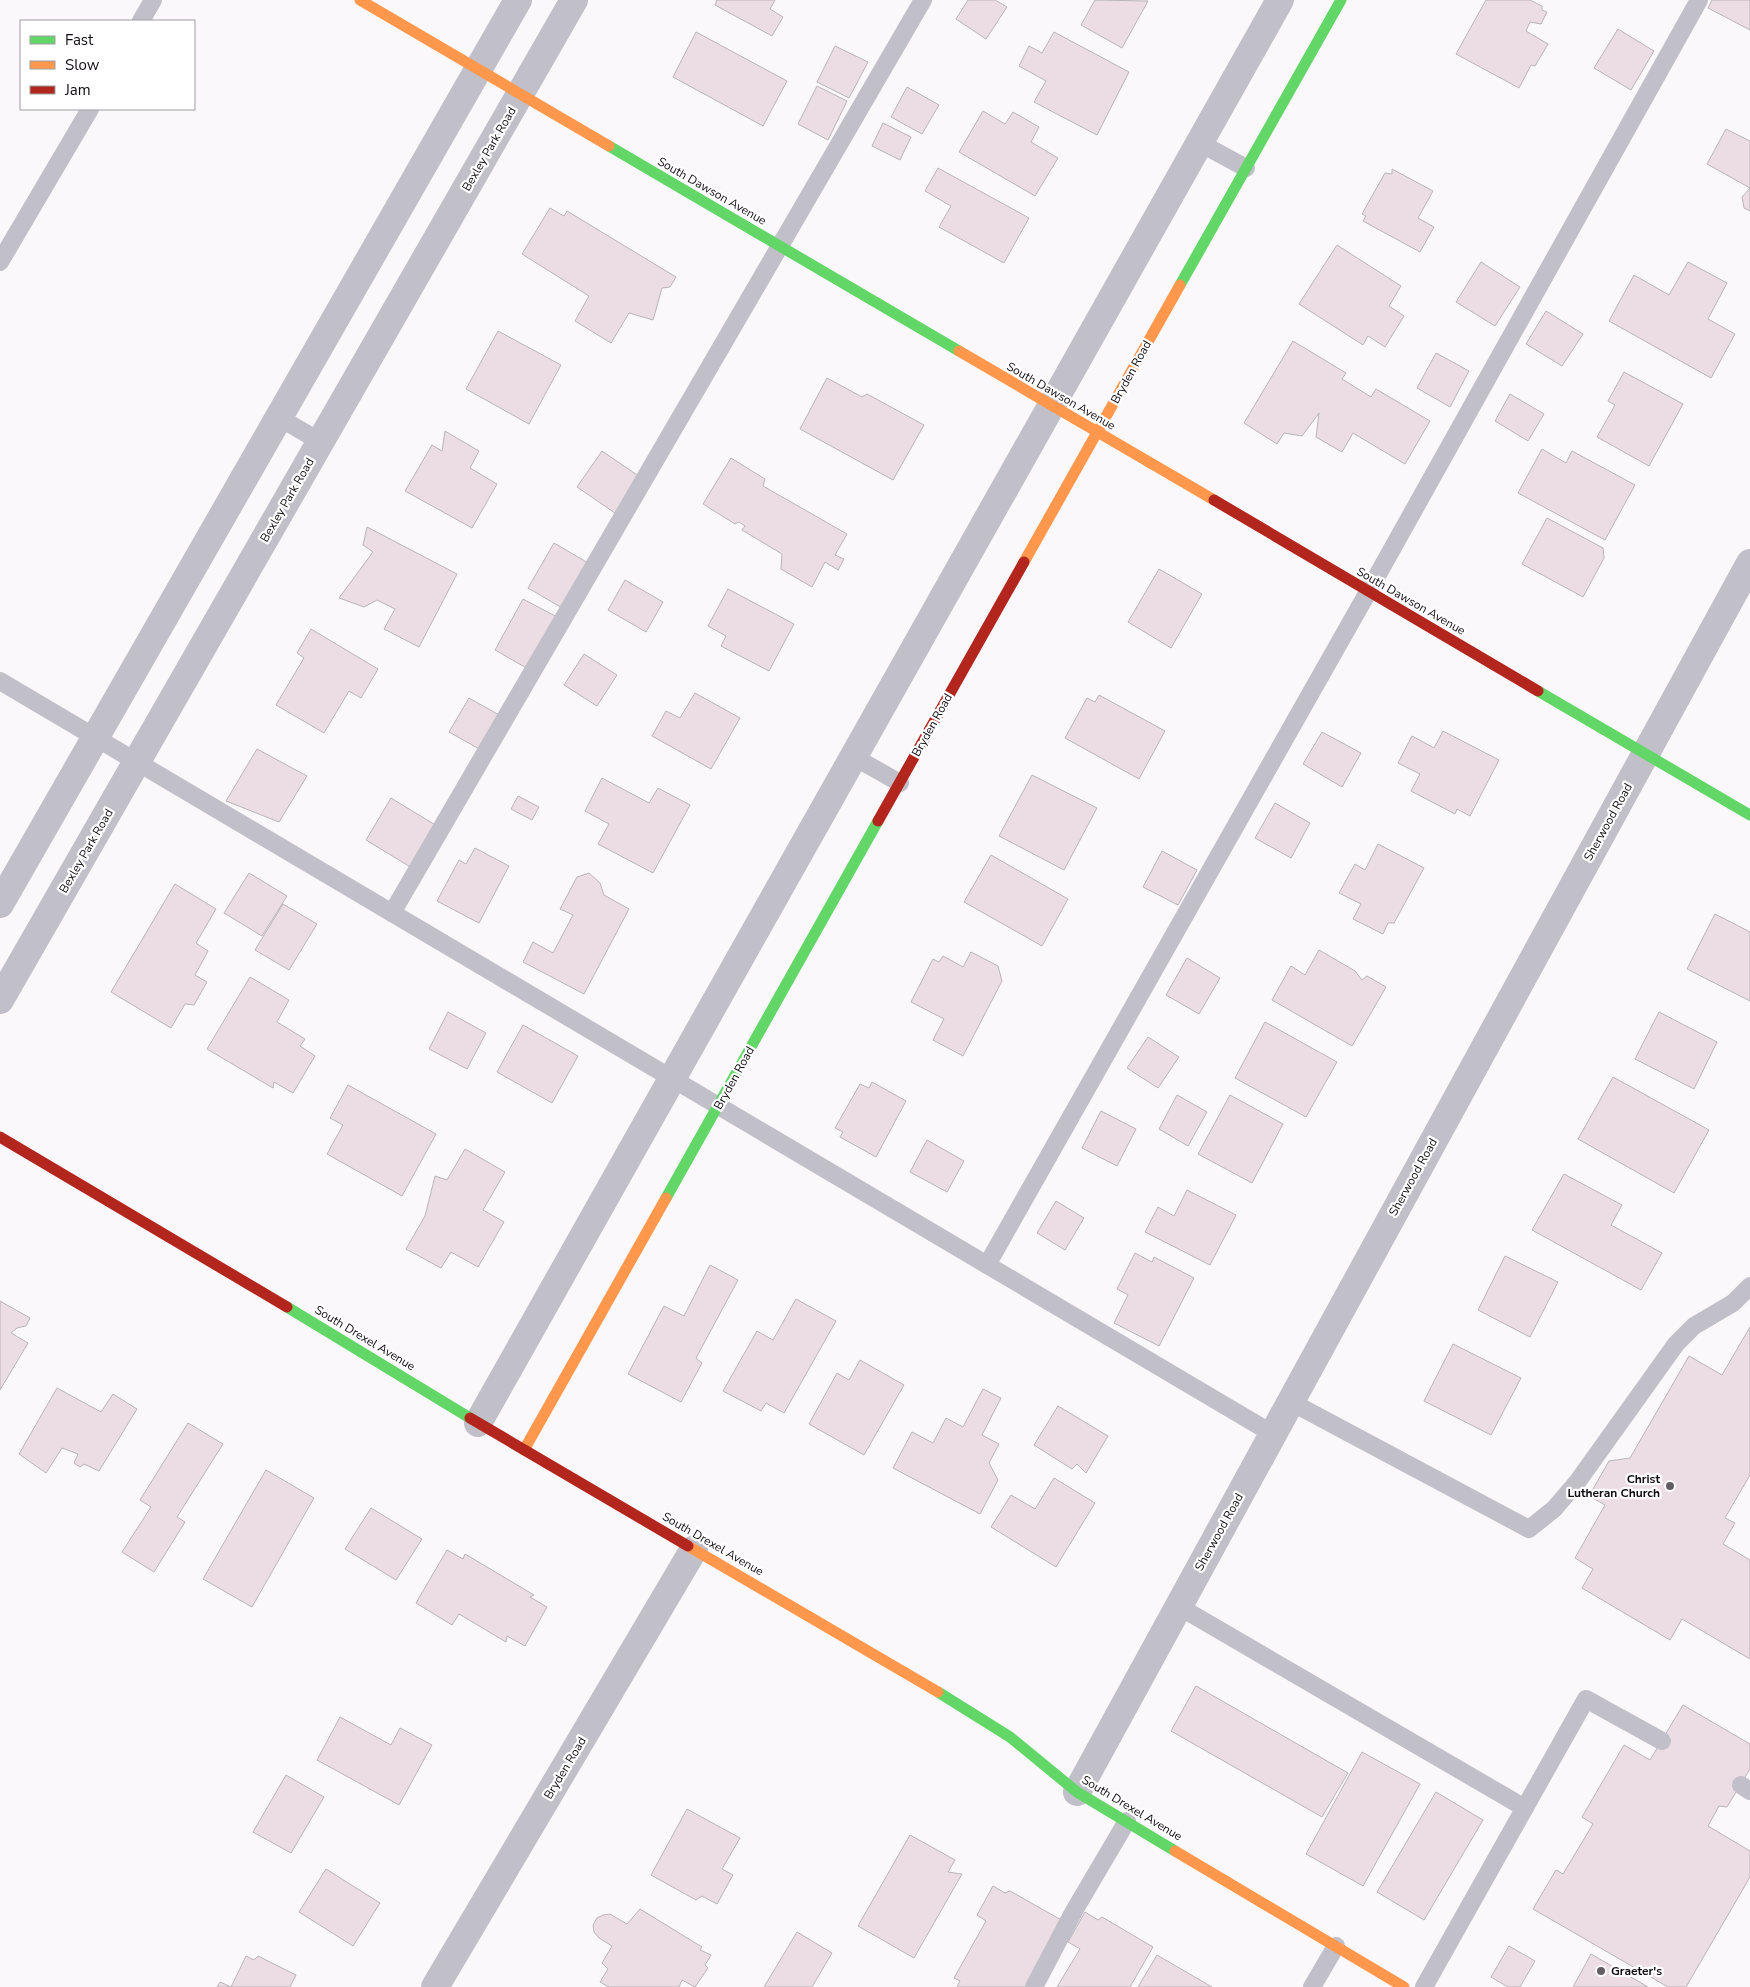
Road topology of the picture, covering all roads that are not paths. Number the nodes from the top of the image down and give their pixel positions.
1 (153, 0) edge
2 (360, 0) edge
3 (518, 0) edge
4 (574, 0) edge
5 (923, 0) edge
6 (1280, 0) edge
7 (1341, 0) edge
8 (1699, 0) edge
9 (142, 20) edge
10 (478, 70) junction
11 (520, 94) junction
12 (89, 110) edge
13 (1200, 142) junction
14 (1246, 168) junction
15 (779, 246) junction
16 (0, 262) edge
17 (1051, 406) junction
18 (278, 417) junction
19 (1097, 433) junction
20 (321, 442) junction
21 (1750, 563) edge
22 (1368, 592) junction
23 (0, 681) edge
24 (95, 737) junction
25 (1645, 753) junction
26 (854, 757) junction
27 (137, 762) junction
28 (900, 783) junction
29 (1750, 815) edge
30 (0, 904) edge
31 (392, 913) junction
32 (0, 1000) edge
33 (672, 1078) junction
34 (718, 1105) junction
35 (0, 1137) edge
36 (987, 1265) junction
37 (1750, 1286) edge
38 (1291, 1402) junction
39 (478, 1423) junction
40 (1273, 1434) junction
41 (524, 1450) junction
42 (694, 1549) junction
43 (1178, 1606) junction
44 (1662, 1741) dead end
45 (1077, 1792) junction
46 (1525, 1808) junction
47 (1127, 1821) junction
48 (1336, 1946) junction
49 (435, 1987) edge
50 (1034, 1987) edge
51 (1312, 1987) edge
52 (1404, 1987) edge
53 (1424, 1987) edge

1 - 9 lane
2 - 10 street, South Dawson Avenue
3 - 10 street
4 - 11 street, Bexley Park Road
5 - 15 lane
6 - 13 street
7 - 14 street, Bryden Road
8 - 22 lane
10 - 11 street, South Dawson Avenue
10 - 18 street
11 - 15 street, South Dawson Avenue
11 - 20 street, Bexley Park Road
12 - 16 lane
13 - 14 lane
13 - 17 street
14 - 19 street, Bryden Road
15 - 17 street, South Dawson Avenue
15 - 31 lane
17 - 19 street, South Dawson Avenue
17 - 26 street
18 - 20 lane
18 - 24 street
19 - 22 street, South Dawson Avenue
19 - 28 street, Bryden Road
20 - 27 street, Bexley Park Road
21 - 25 street, Sherwood Road
22 - 25 street, South Dawson Avenue
22 - 36 lane
23 - 24 lane
24 - 27 lane
24 - 30 street
25 - 29 street, South Dawson Avenue
25 - 38 street, Sherwood Road
26 - 28 lane
26 - 33 street
27 - 31 lane
27 - 32 street, Bexley Park Road
28 - 34 street, Bryden Road
31 - 33 lane
33 - 34 lane
33 - 39 street
34 - 36 lane
34 - 41 street, Bryden Road
35 - 39 street, South Drexel Avenue
36 - 40 lane
37 - 38 lane
38 - 40 street, Sherwood Road
39 - 41 street, South Drexel Avenue
40 - 43 street, Sherwood Road
41 - 42 street, South Drexel Avenue
42 - 45 street, South Drexel Avenue
42 - 49 street, Bryden Road
43 - 45 street, Sherwood Road
43 - 46 lane
44 - 46 lane
45 - 47 street, South Drexel Avenue
46 - 53 lane
47 - 48 street, South Drexel Avenue
47 - 50 lane
48 - 51 lane
48 - 52 street, South Drexel Avenue

